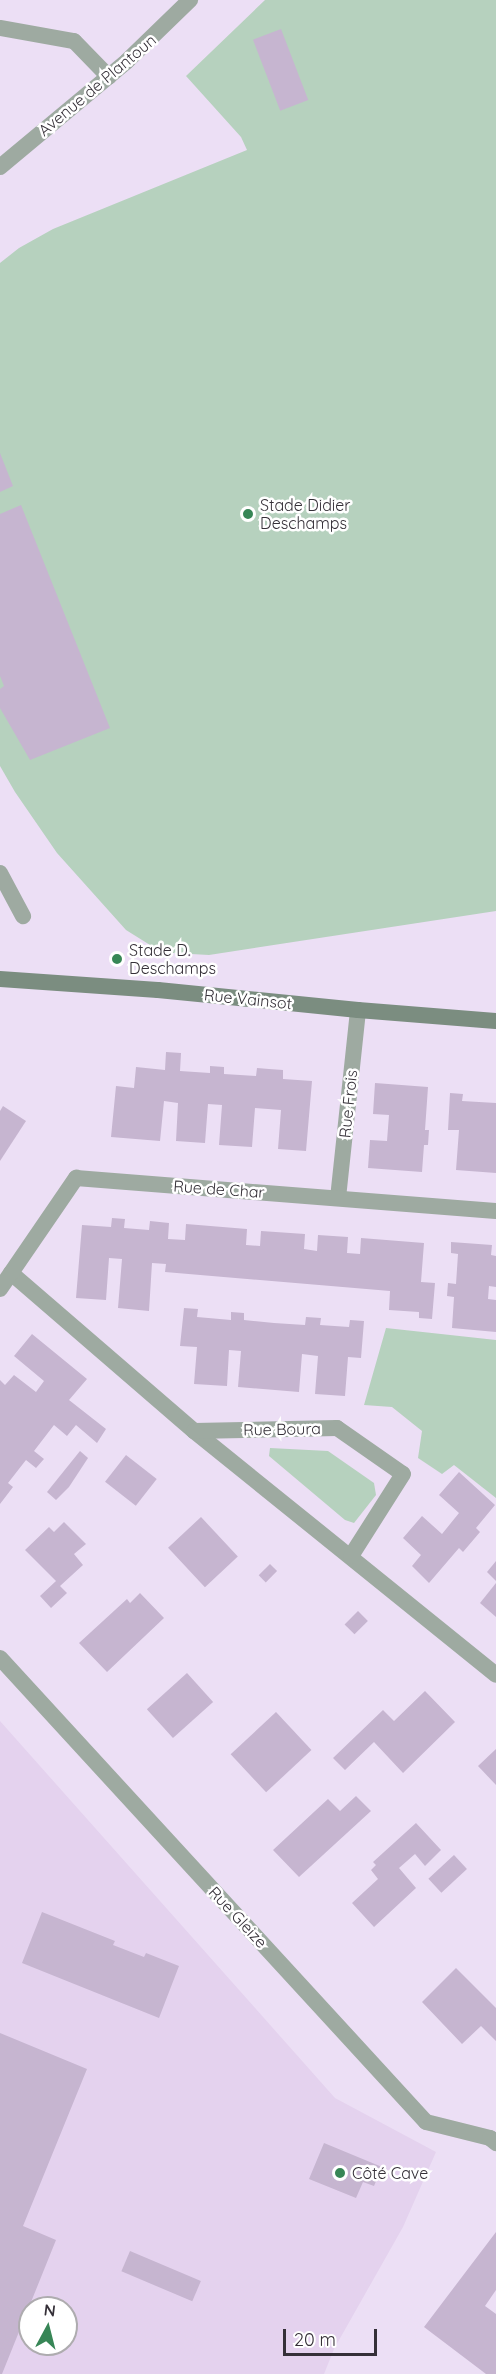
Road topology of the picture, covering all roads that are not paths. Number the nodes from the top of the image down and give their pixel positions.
1 (190, 0) edge
2 (0, 28) edge
3 (109, 77) junction
4 (0, 167) edge
5 (0, 873) edge
6 (23, 916) dead end
7 (0, 979) edge
8 (358, 1010) junction
9 (496, 1021) edge
10 (338, 1198) junction
11 (496, 1211) edge
12 (11, 1273) junction
13 (0, 1289) edge
14 (194, 1431) junction
15 (351, 1556) junction
16 (0, 1658) edge
17 (496, 1675) edge
18 (494, 2137) edge

1 - 3 street, Avenue de Plantoun
2 - 3 street
3 - 4 street, Avenue de Plantoun
5 - 6 street
7 - 8 main road, Rue Vainsot
8 - 9 main road, Rue Vainsot
8 - 10 street, Rue Frois
10 - 11 street, Rue de Char
10 - 12 street, Rue de Char
12 - 13 street, Rue de Char
12 - 14 street, Rue Boura
14 - 15 street, Rue Boura
14 - 15 street, Rue Boura
15 - 17 street, Rue Boura
16 - 18 street, Rue Gleize

